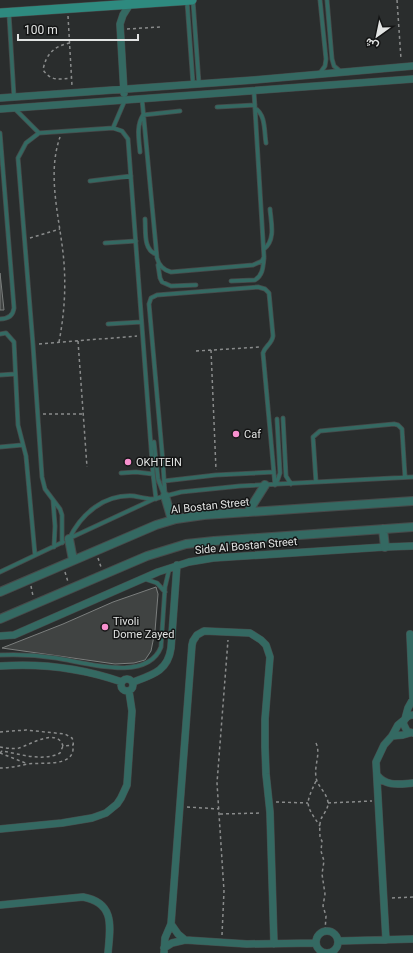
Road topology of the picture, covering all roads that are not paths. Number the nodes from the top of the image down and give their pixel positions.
1 (187, 0) edge
2 (193, 0) edge
3 (320, 0) edge
4 (327, 0) edge
5 (130, 4) junction
6 (4, 13) edge
7 (413, 66) edge
8 (391, 68) junction
9 (343, 72) junction
10 (319, 74) junction
11 (270, 79) junction
12 (413, 79) edge
13 (254, 80) junction
14 (392, 81) junction
15 (196, 84) junction
16 (142, 88) junction
17 (124, 89) junction
18 (271, 90) junction
19 (254, 92) junction
20 (14, 97) junction
21 (0, 98) edge
22 (142, 99) junction
23 (125, 100) junction
24 (255, 107) junction
25 (14, 108) junction
26 (217, 108) dead end
27 (0, 109) edge
28 (180, 111) dead end
29 (143, 115) junction
30 (113, 128) junction
31 (39, 132) junction
32 (0, 133) edge
33 (266, 143) dead end
34 (140, 152) dead end
35 (131, 176) junction
36 (90, 181) dead end
37 (0, 187) edge
38 (5, 187) junction
39 (270, 209) dead end
40 (145, 219) dead end
41 (136, 241) junction
42 (105, 243) dead end
43 (264, 249) junction
44 (156, 254) junction
45 (264, 257) junction
46 (158, 263) junction
47 (231, 281) dead end
48 (196, 284) dead end
49 (0, 320) edge
50 (142, 322) junction
51 (108, 324) dead end
52 (0, 334) edge
53 (15, 374) junction
54 (0, 375) edge
55 (283, 418) dead end
56 (277, 419) dead end
57 (154, 442) dead end
58 (22, 445) junction
59 (0, 446) edge
60 (274, 472) junction
61 (121, 473) dead end
62 (153, 474) junction
63 (405, 477) junction
64 (413, 477) edge
65 (164, 481) junction
66 (316, 482) junction
67 (291, 484) junction
68 (265, 485) junction
69 (275, 485) junction
70 (165, 496) junction
71 (52, 499) junction
72 (155, 499) junction
73 (413, 501) edge
74 (248, 512) junction
75 (172, 520) junction
76 (413, 527) edge
77 (383, 529) junction
78 (69, 539) junction
79 (62, 543) junction
80 (413, 546) edge
81 (54, 547) junction
82 (385, 547) junction
83 (35, 555) junction
84 (74, 560) junction
85 (177, 565) junction
86 (170, 567) junction
87 (0, 572) edge
88 (140, 579) junction
89 (0, 592) edge
90 (165, 592) junction
91 (0, 619) edge
92 (410, 634) dead end
93 (0, 636) edge
94 (0, 654) edge
95 (0, 666) edge
96 (122, 682) junction
97 (133, 682) junction
98 (129, 691) junction
99 (413, 700) edge
100 (413, 715) edge
101 (405, 719) junction
102 (411, 733) edge
103 (392, 736) junction
104 (377, 775) junction
105 (413, 783) edge
106 (389, 784) junction
107 (378, 798) junction
108 (0, 829) edge
109 (0, 905) edge
110 (171, 924) junction
111 (413, 939) edge
112 (185, 940) junction
113 (386, 940) junction
114 (316, 942) junction
115 (274, 944) junction
116 (337, 947) edge
117 (164, 950) edge
118 (108, 953) edge
119 (327, 953) edge

1 - 2 main road
1 - 5 main road
1 - 15 lane
2 - 15 lane
3 - 10 lane
4 - 9 lane
5 - 6 main road
5 - 17 street
6 - 20 lane
7 - 8 street
8 - 9 street
8 - 14 street
9 - 10 street
10 - 11 street
11 - 13 street
11 - 18 street
12 - 14 street
13 - 15 street
13 - 19 street
14 - 18 street
15 - 16 street
16 - 17 street
16 - 22 street
17 - 20 street
17 - 23 street
18 - 19 street
19 - 22 street
19 - 24 lane
20 - 21 street
20 - 25 street
22 - 23 street
22 - 29 lane
23 - 25 street
23 - 30 lane
24 - 26 lane
24 - 33 lane
24 - 43 lane
25 - 27 street
25 - 31 lane
28 - 29 lane
29 - 34 lane
29 - 44 lane
30 - 31 lane
30 - 35 lane
31 - 71 lane
32 - 38 lane
35 - 36 lane
35 - 41 lane
37 - 38 lane
38 - 49 lane
39 - 43 lane
40 - 44 lane
41 - 42 lane
41 - 50 lane
43 - 45 lane
44 - 46 lane
45 - 46 lane
45 - 47 lane
46 - 48 lane
50 - 51 lane
50 - 62 lane
52 - 53 lane
53 - 54 lane
53 - 58 lane
55 - 67 lane
56 - 69 lane
57 - 70 lane
58 - 59 lane
58 - 83 lane
60 - 65 lane
60 - 65 lane
60 - 69 lane
61 - 62 lane
62 - 72 lane
63 - 64 lane
63 - 66 lane
63 - 66 lane
65 - 70 lane
66 - 67 lane
67 - 69 lane
68 - 69 lane
68 - 70 lane
68 - 74 street
70 - 72 lane
70 - 75 street
71 - 79 lane
71 - 81 lane
72 - 78 lane
72 - 78 lane
73 - 74 street, Al Bostan Street
74 - 75 street, Al Bostan Street
75 - 84 street, Al Bostan Street
76 - 77 street
77 - 82 street
77 - 91 street
78 - 79 lane
78 - 84 street
79 - 81 lane
80 - 82 street, Side Al Bostan Street
81 - 83 lane
82 - 85 street, Side Al Bostan Street
83 - 87 lane
84 - 89 street, Al Bostan Street
85 - 86 street, Side Al Bostan Street
85 - 97 street
86 - 88 street, Side Al Bostan Street
86 - 90 lane
88 - 90 lane
88 - 93 street, Side Al Bostan Street
90 - 94 lane
92 - 99 street
95 - 96 street
96 - 97 street
96 - 98 street
97 - 98 street
98 - 108 street
99 - 101 street
100 - 101 street
101 - 102 street
101 - 103 street
102 - 103 street
103 - 104 street
104 - 106 street
104 - 107 street
105 - 106 street
106 - 107 street
107 - 113 street
109 - 118 street
110 - 112 street
110 - 115 street
110 - 117 street
111 - 113 street
112 - 115 street
112 - 117 street
113 - 116 street
114 - 115 street
114 - 116 street
114 - 119 street
116 - 119 street

